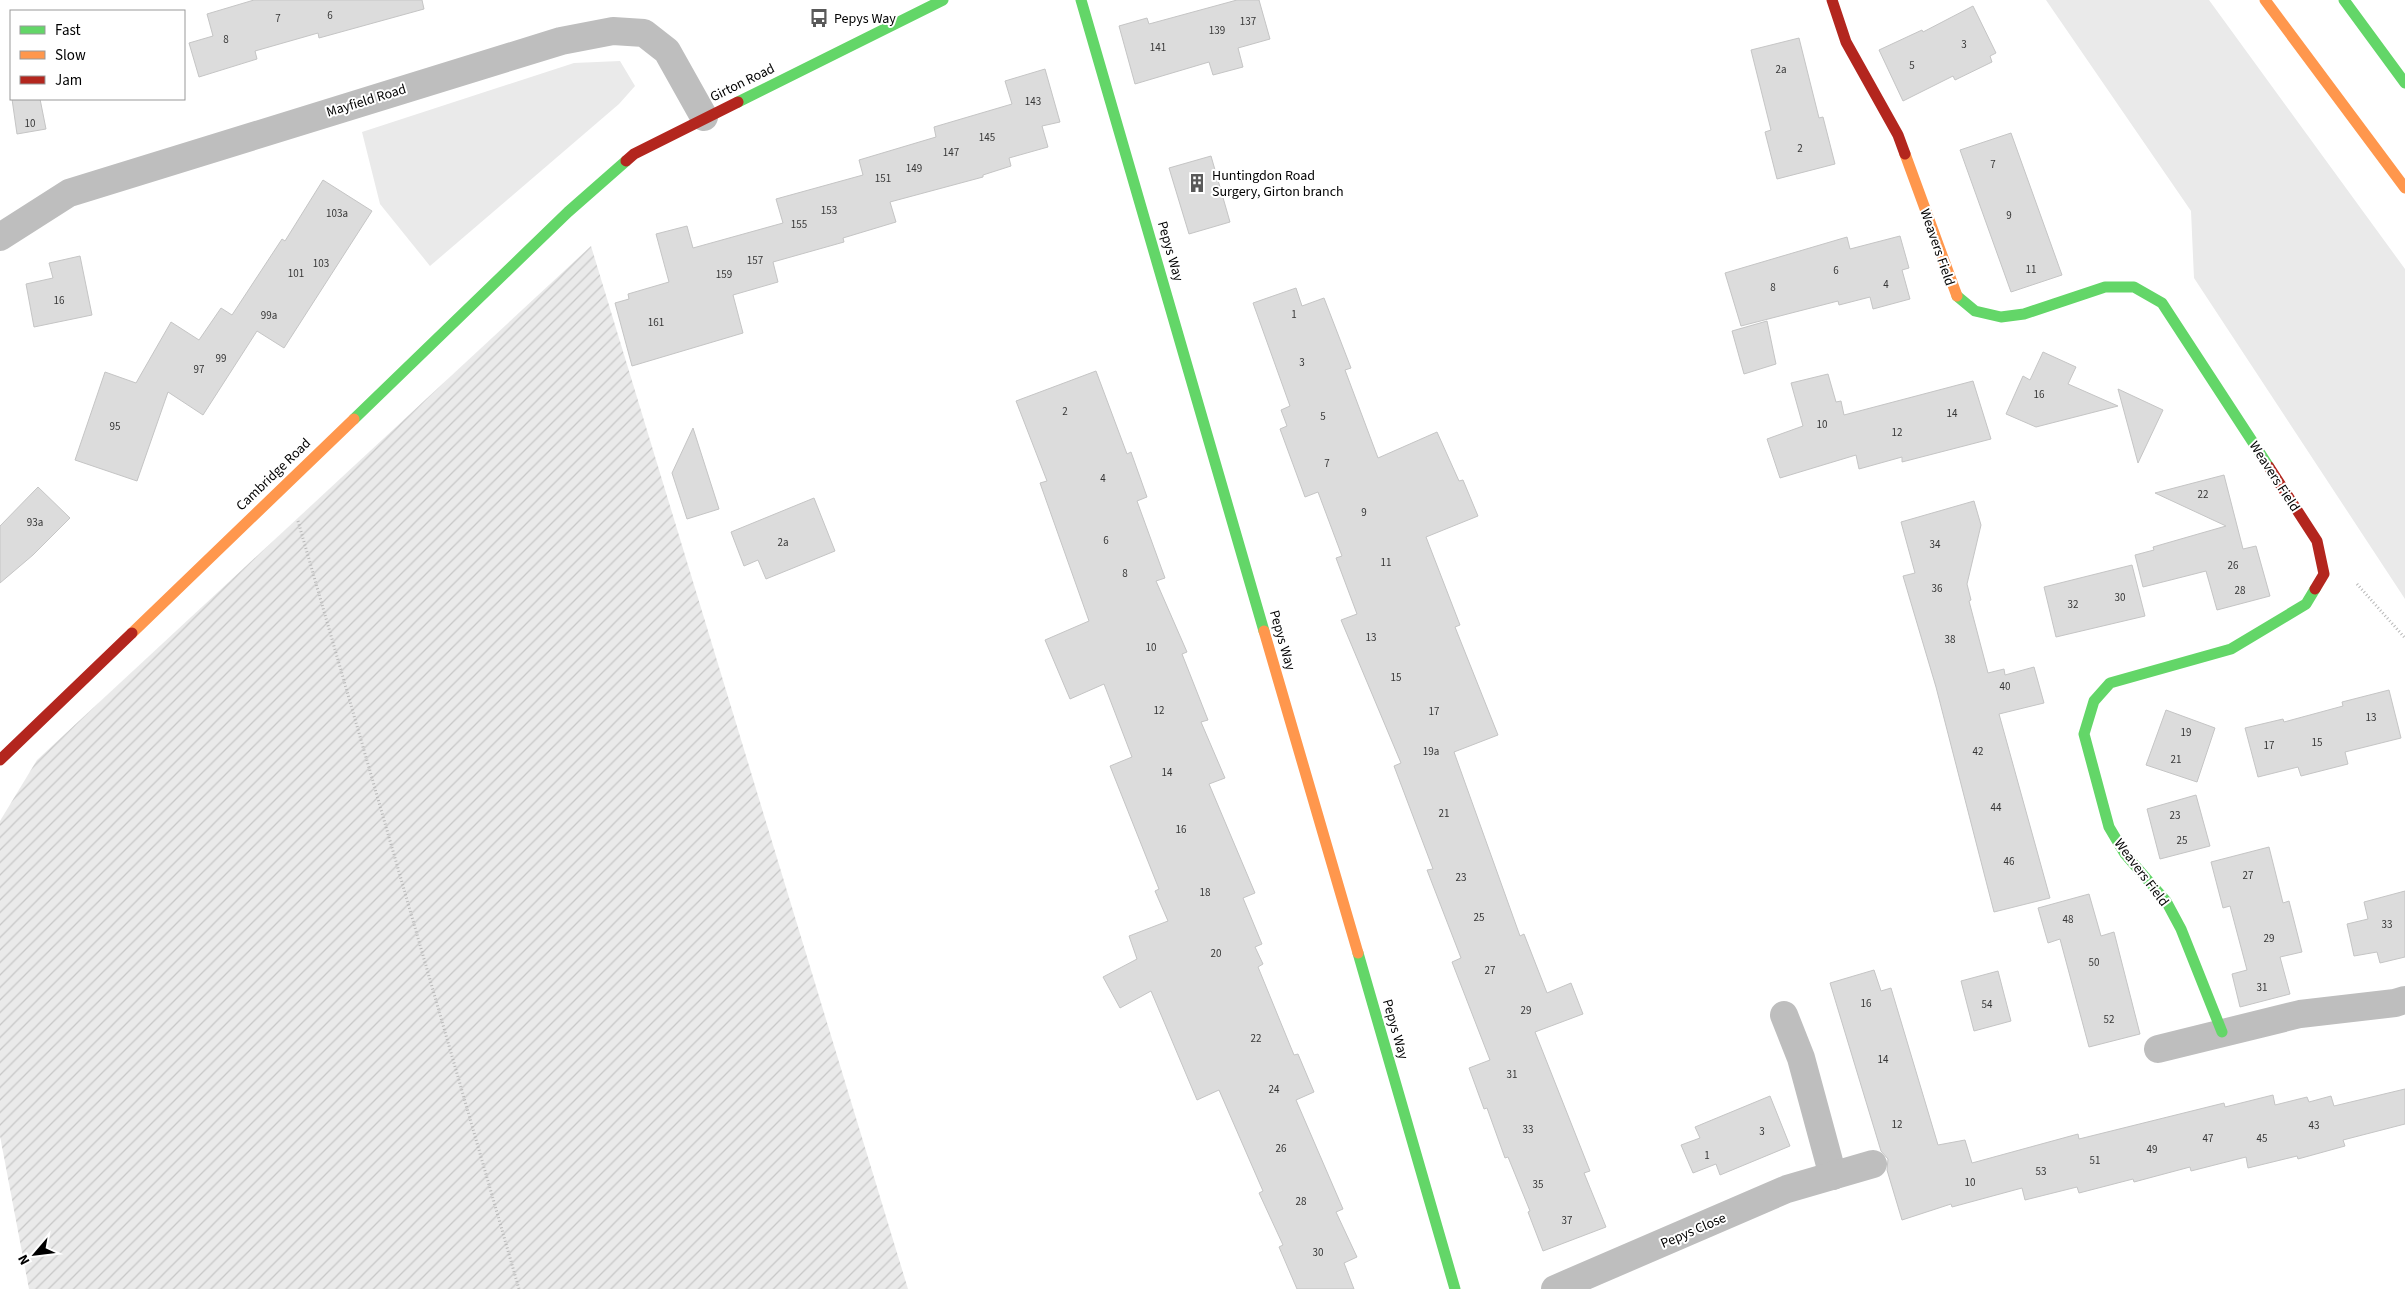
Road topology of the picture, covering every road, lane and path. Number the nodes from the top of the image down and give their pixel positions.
1 (943, 0) edge
2 (1081, 0) edge
3 (1832, 0) edge
4 (2265, 0) edge
5 (2344, 0) edge
6 (2405, 83) edge
7 (704, 117) junction
8 (2405, 188) edge
9 (568, 212) joint
10 (0, 237) edge
11 (286, 482) junction
12 (2355, 582) dead end
13 (2405, 638) edge
14 (0, 760) edge
15 (2405, 1000) edge
16 (1784, 1015) dead end
17 (2222, 1032) junction
18 (2158, 1049) dead end
19 (1873, 1164) dead end
20 (1833, 1176) junction
21 (519, 1289) edge
22 (1455, 1289) edge
23 (1555, 1289) edge

1 - 7 main road, Girton Road
2 - 22 main road, Pepys Way
3 - 17 main road, Weavers Field
4 - 8 main road
5 - 6 main road
7 - 9 main road, Girton Road
7 - 10 street, Mayfield Road
9 - 11 main road, Cambridge Road
11 - 14 main road, Cambridge Road
11 - 21 path
12 - 13 path
15 - 17 street
16 - 20 street
17 - 18 street
19 - 20 street, Pepys Close
20 - 23 street, Pepys Close

